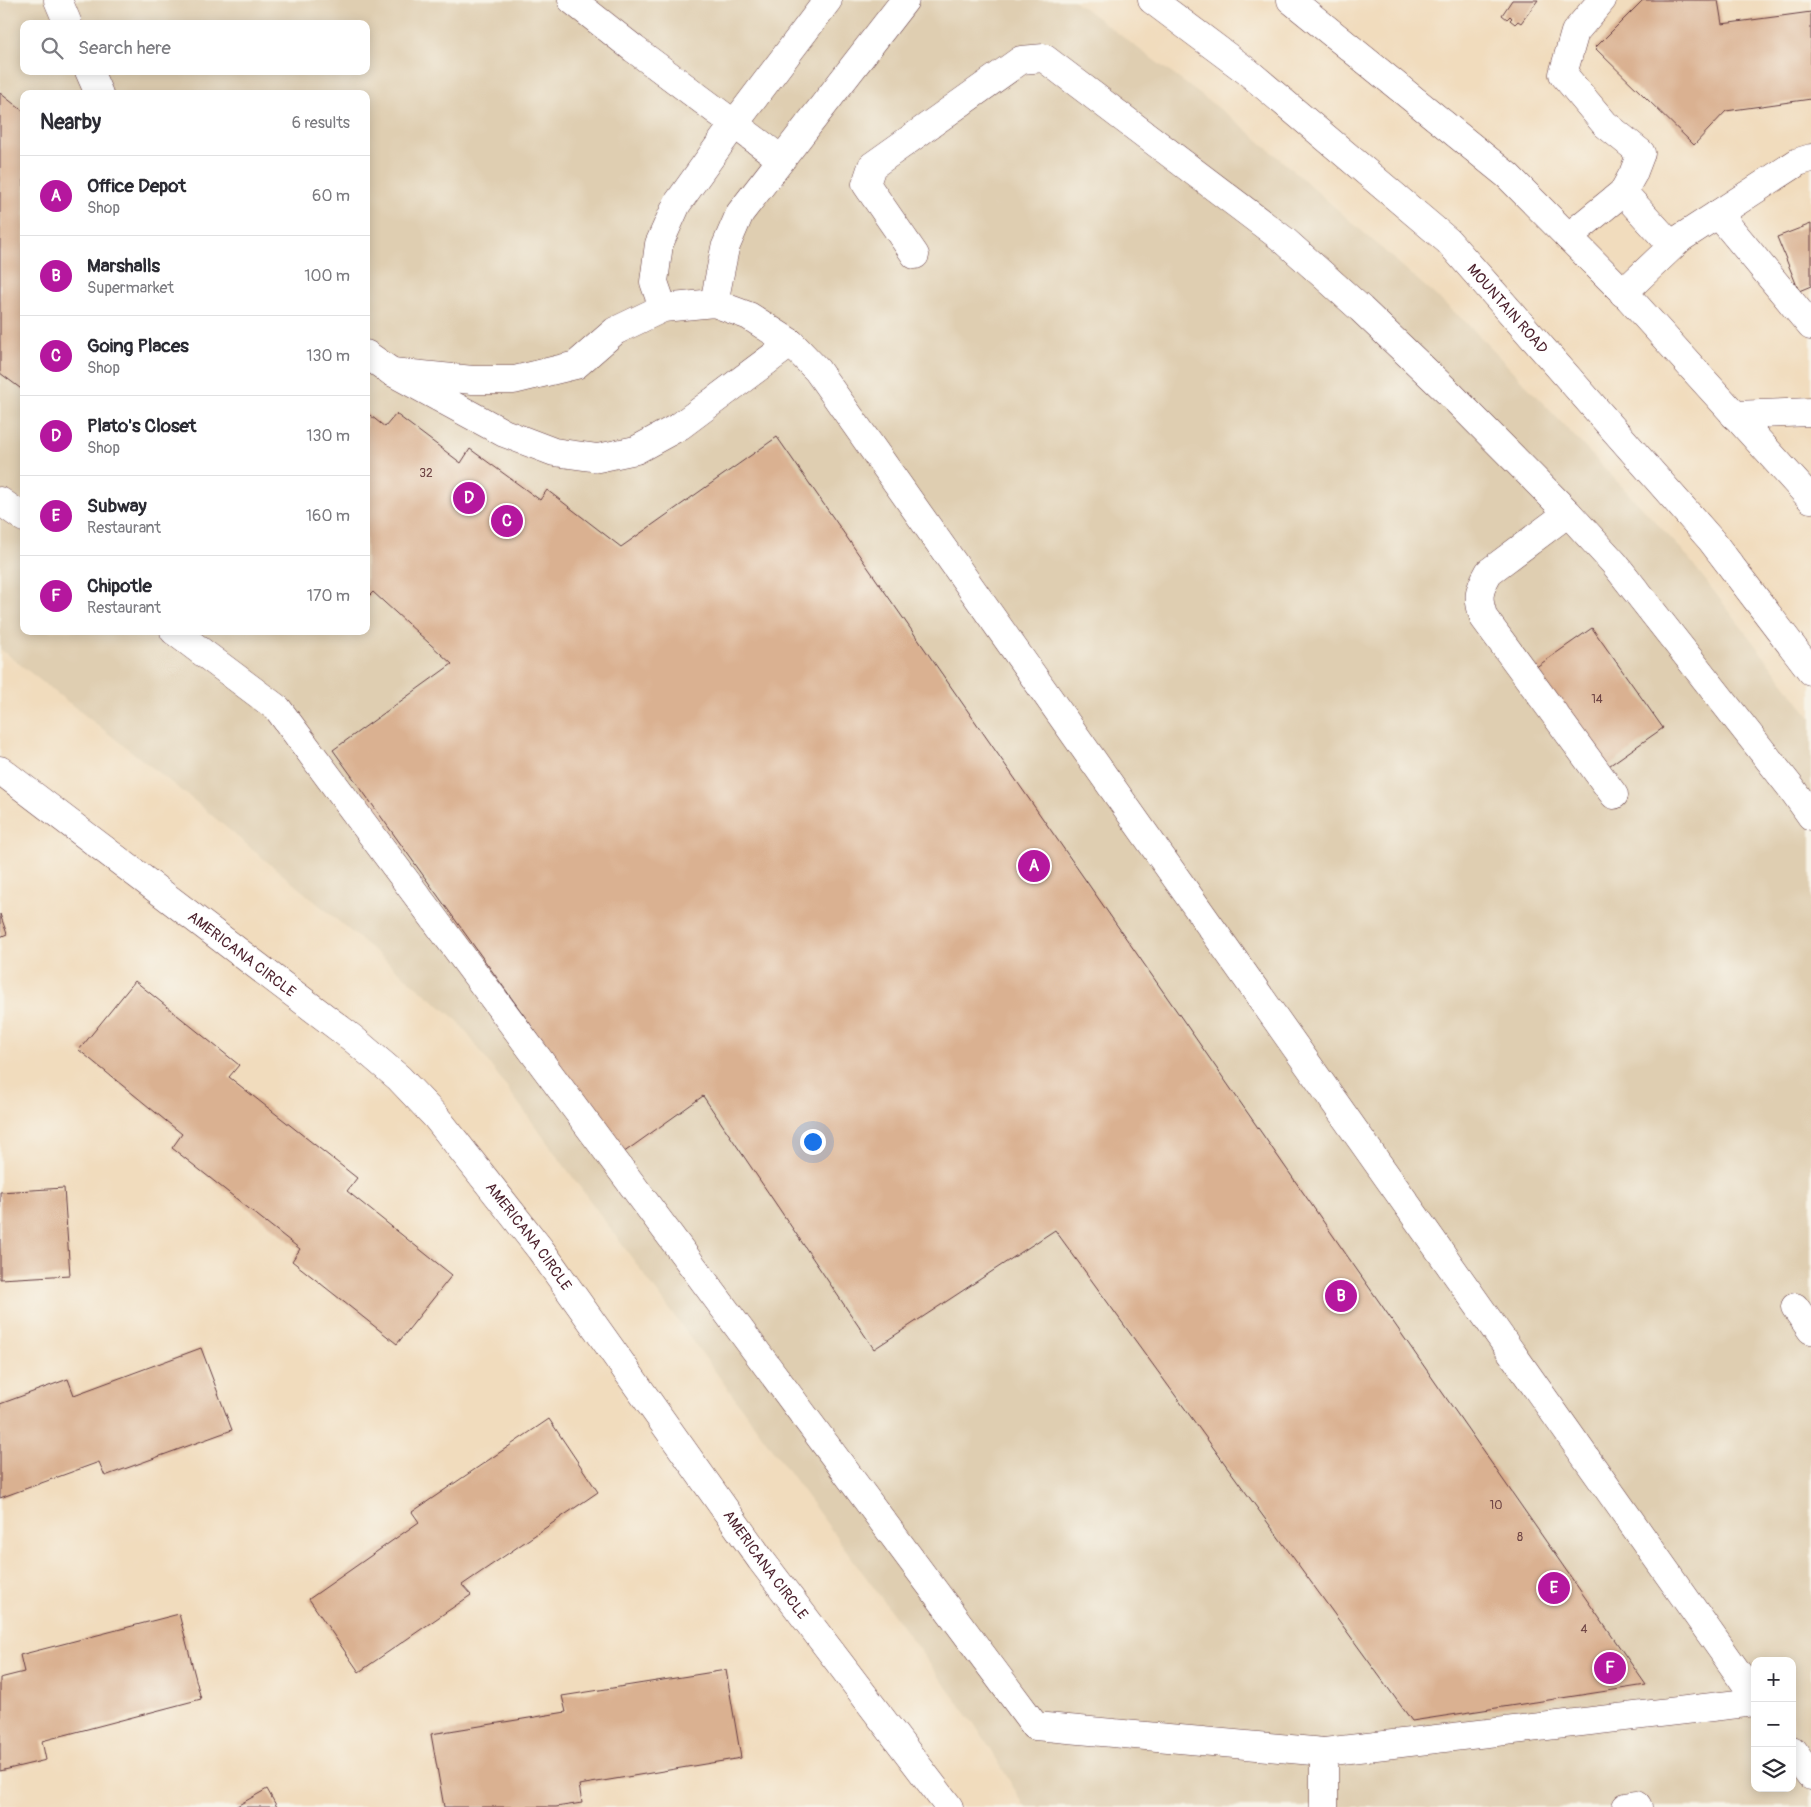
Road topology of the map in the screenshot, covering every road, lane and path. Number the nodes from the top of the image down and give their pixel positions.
1 (58, 0) edge
2 (572, 0) edge
3 (828, 0) edge
4 (905, 0) edge
5 (1152, 0) edge
6 (1291, 0) edge
7 (1602, 0) edge
8 (66, 20) edge
9 (91, 75) edge
10 (97, 90) edge
11 (735, 123) junction
12 (1811, 158) edge
13 (781, 159) junction
14 (1623, 192) junction
15 (1718, 214) junction
16 (1568, 237) junction
17 (1672, 246) junction
18 (915, 255) dead end
19 (1623, 293) junction
20 (714, 303) junction
21 (663, 308) junction
22 (1811, 326) edge
23 (791, 343) junction
24 (370, 357) edge
25 (392, 372) junction
26 (1811, 412) edge
27 (1734, 415) junction
28 (1811, 499) edge
29 (0, 501) edge
30 (1568, 513) junction
31 (20, 515) edge
32 (179, 635) edge
33 (1811, 671) edge
34 (0, 770) edge
35 (1614, 795) dead end
36 (1811, 816) edge
37 (1795, 1307) dead end
38 (1811, 1330) edge
39 (1751, 1691) edge
40 (1751, 1702) edge
41 (1324, 1752) junction
42 (1796, 1755) edge
43 (1811, 1776) edge
44 (948, 1807) edge
45 (1324, 1807) edge
46 (1626, 1807) edge
47 (1638, 1807) edge

1 - 8 main road
2 - 11 main road
3 - 11 main road
4 - 13 main road
5 - 33 main road, MOUNTAIN ROAD
6 - 16 main road
7 - 14 main road
9 - 10 main road
11 - 13 main road
11 - 21 main road
12 - 15 main road
13 - 20 main road
14 - 16 main road
14 - 17 main road
15 - 17 main road
15 - 22 main road
16 - 19 main road
17 - 19 main road
18 - 30 main road
19 - 27 main road
20 - 21 main road
20 - 23 main road
21 - 25 main road
23 - 25 main road
23 - 39 main road
24 - 25 main road
26 - 27 main road
27 - 28 main road
29 - 31 main road
30 - 35 main road
30 - 36 main road
32 - 41 main road
34 - 44 main road, AMERICANA CIRCLE
37 - 38 main road
40 - 41 main road
41 - 45 main road
42 - 43 main road
46 - 47 main road

